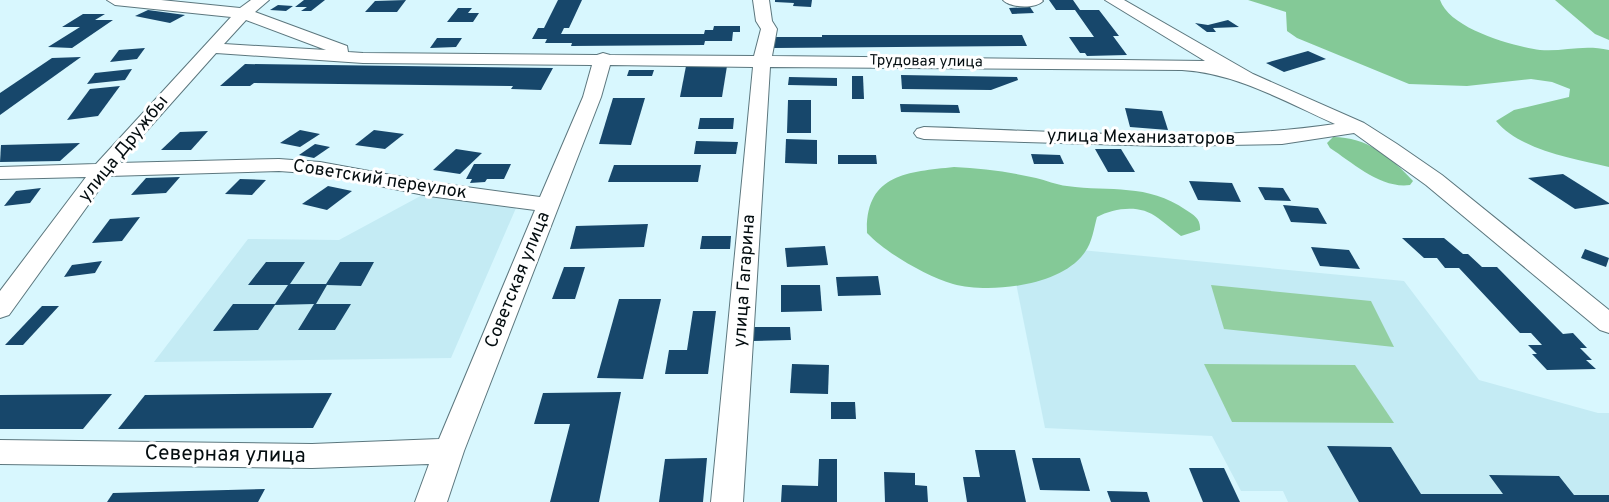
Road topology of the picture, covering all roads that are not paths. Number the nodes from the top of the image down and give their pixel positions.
1 (115, 0) edge
2 (261, 0) edge
3 (761, 0) edge
4 (1011, 0) edge
5 (1113, 0) edge
6 (1035, 1) edge
7 (243, 13) junction
8 (213, 48) junction
9 (363, 58) junction
10 (603, 58) junction
11 (762, 60) junction
12 (1247, 78) junction
13 (1357, 128) junction
14 (924, 133) dead end
15 (103, 170) junction
16 (0, 173) edge
17 (548, 205) junction
18 (1581, 300) junction
19 (0, 309) edge
20 (1609, 315) edge
21 (1609, 324) edge
22 (449, 451) junction
23 (0, 452) edge
24 (431, 502) edge
25 (727, 502) edge

1 - 7 street
2 - 7 street, улица Дружбы
3 - 11 street, улица Гагарина
4 - 6 street
5 - 12 street
7 - 8 street, улица Дружбы
7 - 9 street
8 - 9 street, Трудовая улица
8 - 15 street, улица Дружбы
9 - 10 street, Трудовая улица
10 - 11 street, Трудовая улица
10 - 17 street, Советская улица
11 - 12 street, Трудовая улица
11 - 25 street, улица Гагарина
12 - 13 street
13 - 14 street, улица Механизаторов
13 - 18 street
15 - 16 street, Советский переулок
15 - 17 street, Советский переулок
15 - 19 street, улица Дружбы
17 - 22 street, Советская улица
18 - 20 street
18 - 21 street
22 - 23 street, Северная улица
22 - 24 street, Советская улица

